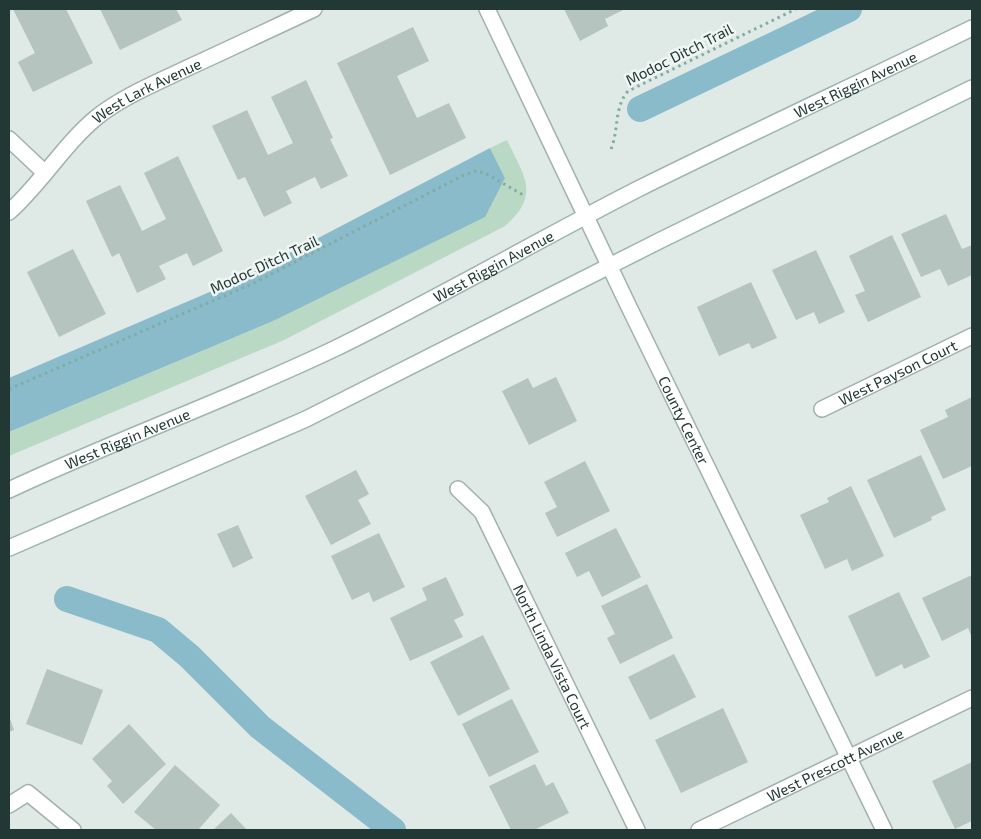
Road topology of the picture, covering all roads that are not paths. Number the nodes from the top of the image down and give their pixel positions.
1 (314, 9) edge
2 (487, 9) edge
3 (972, 28) edge
4 (972, 88) edge
5 (9, 139) edge
6 (44, 172) junction
7 (9, 212) edge
8 (586, 217) junction
9 (610, 266) junction
10 (972, 336) edge
11 (822, 409) dead end
12 (458, 489) dead end
13 (9, 490) edge
14 (9, 548) edge
15 (972, 698) edge
16 (848, 757) junction
17 (9, 805) edge
18 (72, 830) edge
19 (637, 830) edge
20 (699, 830) edge
21 (884, 830) edge

1 - 6 street, West Lark Avenue
2 - 8 street, County Center
3 - 8 street, West Riggin Avenue
4 - 9 street
5 - 6 street
6 - 7 street, West Lark Avenue
8 - 9 street, County Center
8 - 13 street, West Riggin Avenue
9 - 14 street
9 - 16 street, County Center
10 - 11 street, West Payson Court
12 - 19 street, North Linda Vista Court
15 - 16 street, West Prescott Avenue
16 - 20 street, West Prescott Avenue
16 - 21 street, County Center
17 - 18 street

